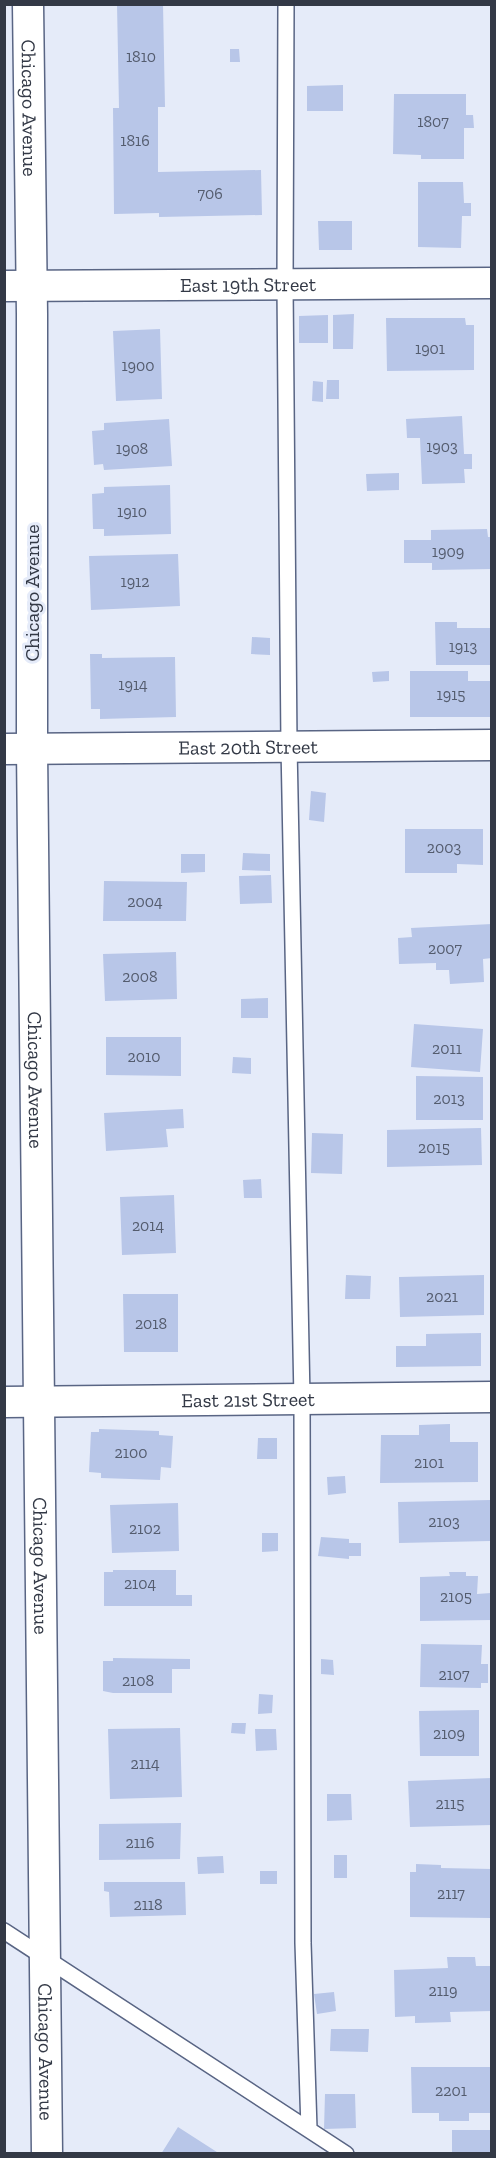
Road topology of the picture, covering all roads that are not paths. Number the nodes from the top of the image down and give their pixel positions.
1 (28, 4) edge
2 (286, 4) edge
3 (492, 284) edge
4 (285, 285) junction
5 (18, 286) edge
6 (492, 745) edge
7 (289, 746) junction
8 (18, 749) edge
9 (492, 1397) edge
10 (302, 1399) junction
11 (4, 1402) edge
12 (39, 1402) junction
13 (4, 1930) edge
14 (45, 1956) junction
15 (309, 2129) junction
16 (47, 2154) edge
17 (346, 2154) edge

1 - 5 street, Chicago Avenue
2 - 4 lane
3 - 4 street, East 19th Street
4 - 5 street, East 19th Street
4 - 7 lane
5 - 8 street, Chicago Avenue
6 - 7 street, East 20th Street
7 - 8 street, East 20th Street
7 - 10 lane
8 - 12 street, Chicago Avenue
9 - 10 street, East 21st Street
10 - 12 street, East 21st Street
10 - 15 lane
11 - 12 street, East 21st Street
12 - 14 street, Chicago Avenue
13 - 14 lane
14 - 15 lane
14 - 16 street, Chicago Avenue
15 - 17 lane

